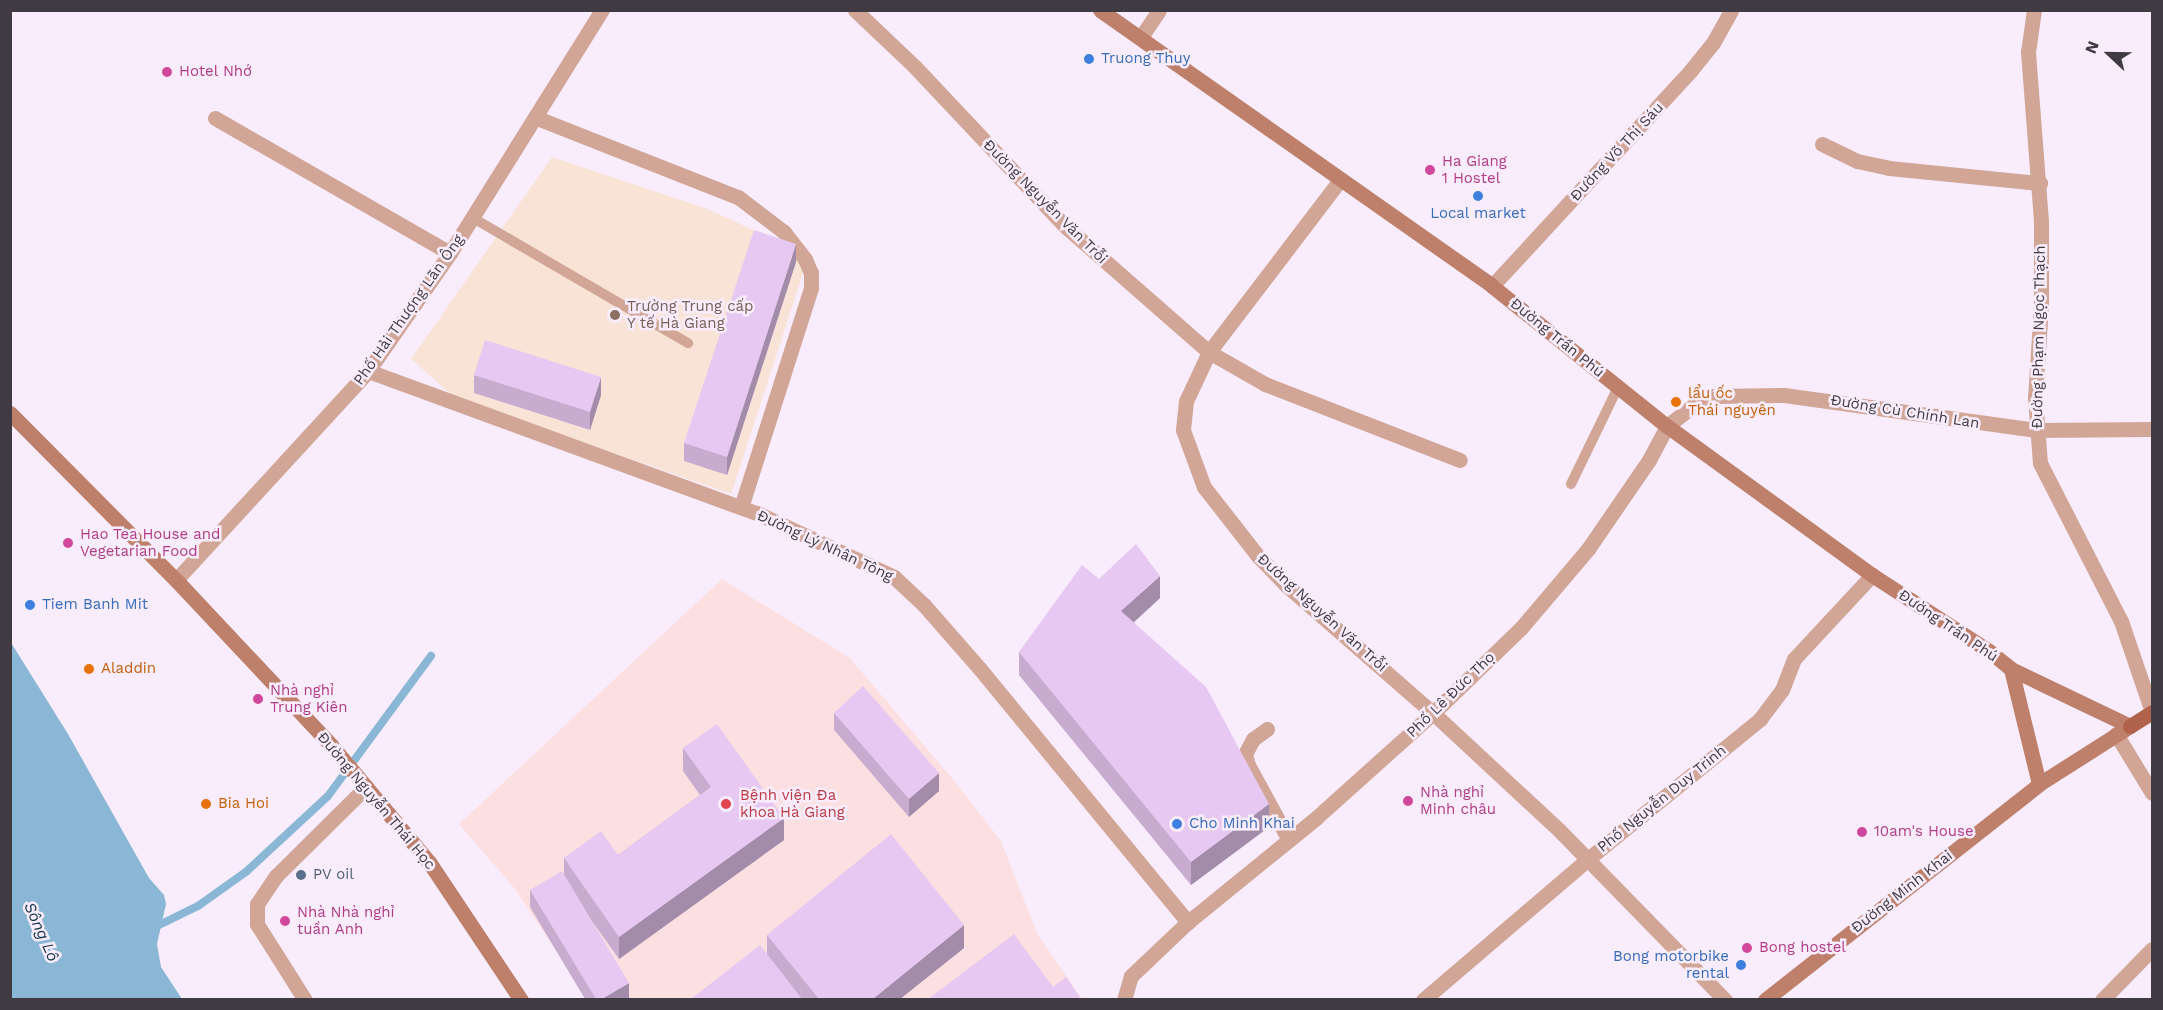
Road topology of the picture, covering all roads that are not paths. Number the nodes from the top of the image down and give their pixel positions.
1 (602, 10) edge
2 (855, 10) edge
3 (1100, 10) edge
4 (1159, 10) edge
5 (1731, 10) edge
6 (2034, 10) edge
7 (1141, 37) junction
8 (214, 118) dead end
9 (537, 118) junction
10 (1822, 144) dead end
11 (1340, 180) junction
12 (2040, 183) junction
13 (473, 218) junction
14 (450, 253) junction
15 (1492, 286) junction
16 (688, 343) dead end
17 (1209, 352) junction
18 (368, 371) junction
19 (1618, 387) junction
20 (10, 413) edge
21 (1667, 426) junction
22 (2152, 429) edge
23 (2035, 430) junction
24 (1460, 459) dead end
25 (1571, 484) dead end
26 (741, 507) junction
27 (1872, 575) junction
28 (176, 580) junction
29 (2011, 669) junction
30 (2152, 712) edge
31 (1433, 713) junction
32 (2130, 726) junction
33 (1267, 729) dead end
34 (2116, 734) junction
35 (364, 784) junction
36 (2040, 784) junction
37 (2152, 793) edge
38 (1289, 840) junction
39 (1588, 859) junction
40 (1188, 922) junction
41 (2152, 949) edge
42 (305, 999) edge
43 (521, 999) edge
44 (1124, 999) edge
45 (1423, 999) edge
46 (1725, 999) edge
47 (1765, 999) edge
48 (2102, 999) edge

1 - 9 street, Phố Hải Thượng Lãn Ông
2 - 17 street, Đường Nguyễn Văn Trỗi
3 - 7 main road, Đường Trần Phú
4 - 7 street
5 - 15 street, Đường Võ Thị Sáu
6 - 12 street, Đường Phạm Ngọc Thạch
7 - 11 main road, Đường Trần Phú
8 - 14 street
9 - 13 street, Phố Hải Thượng Lãn Ông
9 - 26 street
10 - 12 street
11 - 15 main road, Đường Trần Phú
11 - 17 street
12 - 23 street, Đường Phạm Ngọc Thạch
13 - 14 street, Phố Hải Thượng Lãn Ông
13 - 16 lane
14 - 18 street, Phố Hải Thượng Lãn Ông
15 - 19 main road, Đường Trần Phú
17 - 24 street
17 - 31 street, Đường Nguyễn Văn Trỗi
18 - 26 street, Đường Lý Nhân Tông
18 - 28 street, Phố Hải Thượng Lãn Ông
19 - 21 main road, Đường Trần Phú
19 - 25 lane
20 - 28 main road, Đường Nguyễn Thái Học
21 - 23 street, Đường Cù Chính Lan
21 - 27 main road, Đường Trần Phú
21 - 31 street, Phố Lê Đức Thọ
22 - 23 street, Đường Cù Chính Lan
23 - 30 street, Đường Phạm Ngọc Thạch
26 - 40 street, Đường Lý Nhân Tông
27 - 29 main road, Đường Trần Phú
27 - 39 street, Phố Nguyễn Duy Trinh
28 - 35 main road, Đường Nguyễn Thái Học
29 - 32 main road, Đường Trần Phú
29 - 36 main road, Đường Trần Phú
30 - 32 main road
31 - 38 street, Phố Lê Đức Thọ
31 - 39 street, Đường Nguyễn Văn Trỗi
32 - 34 main road, Đường Minh Khai
33 - 38 street
34 - 36 main road, Đường Minh Khai
34 - 37 street
35 - 42 street
35 - 43 main road, Đường Nguyễn Thái Học
36 - 47 main road, Đường Minh Khai
38 - 40 street, Phố Lê Đức Thọ
39 - 45 street, Phố Nguyễn Duy Trinh
39 - 46 street, Đường Nguyễn Văn Trỗi
40 - 44 street
41 - 48 street

